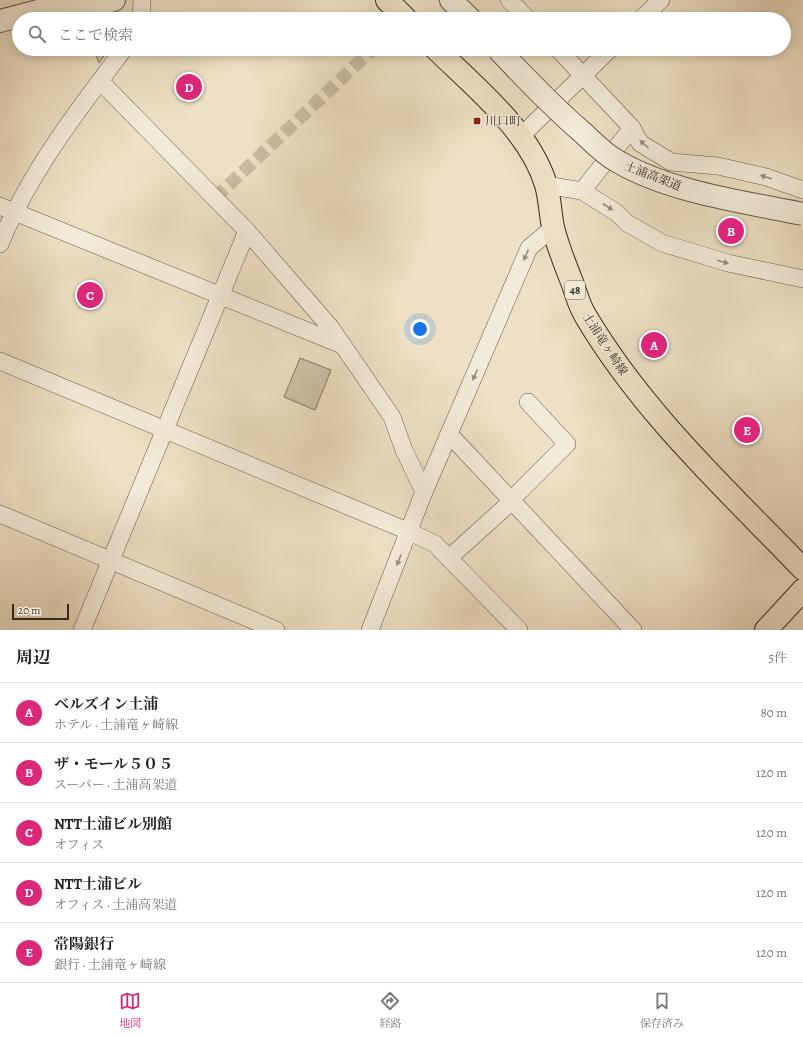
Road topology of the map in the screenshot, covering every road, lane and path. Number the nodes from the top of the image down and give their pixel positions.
1 (27, 0) edge
2 (80, 0) edge
3 (114, 0) edge
4 (142, 0) edge
5 (387, 0) edge
6 (451, 0) edge
7 (509, 0) edge
8 (661, 0) edge
9 (0, 7) edge
10 (36, 12) edge
11 (71, 12) edge
12 (141, 12) edge
13 (399, 12) edge
14 (463, 12) edge
15 (521, 12) edge
16 (648, 12) edge
17 (12, 19) edge
18 (0, 22) edge
19 (12, 28) edge
20 (0, 32) edge
21 (119, 56) edge
22 (443, 56) edge
23 (504, 56) edge
24 (565, 56) edge
25 (603, 56) edge
26 (583, 75) junction
27 (100, 81) junction
28 (632, 128) junction
29 (520, 137) junction
30 (546, 185) junction
31 (803, 190) edge
32 (582, 191) junction
33 (7, 209) edge
34 (803, 214) edge
35 (553, 228) junction
36 (247, 231) junction
37 (0, 244) edge
38 (803, 279) edge
39 (220, 297) junction
40 (342, 346) junction
41 (0, 362) edge
42 (528, 402) dead end
43 (165, 429) junction
44 (449, 434) junction
45 (424, 492) junction
46 (511, 501) junction
47 (0, 514) edge
48 (410, 532) junction
49 (449, 558) junction
50 (111, 560) junction
51 (803, 569) edge
52 (803, 590) edge
53 (82, 630) edge
54 (276, 630) edge
55 (370, 630) edge
56 (519, 630) edge
57 (633, 630) edge
58 (766, 630) edge

1 - 9 street
2 - 10 street
3 - 11 street
4 - 12 street
5 - 13 main road
6 - 14 street
7 - 15 street
8 - 16 street
17 - 18 street
19 - 20 street
21 - 27 street
22 - 29 main road, 土浦竜ヶ崎線 / 48
23 - 34 street, 土浦高架道, bridge
24 - 26 street
25 - 26 street
26 - 28 street
26 - 29 street
27 - 33 street
27 - 36 street
31 -> 28 street
28 - 32 street
29 - 30 main road, 土浦竜ヶ崎線 / 48
30 - 32 street
30 - 35 main road, 土浦竜ヶ崎線 / 48
32 -> 38 street
33 - 37 street
33 - 39 street
35 -> 44 street
35 - 51 main road, 土浦竜ヶ崎線 / 48
36 - 39 street
36 - 40 street
39 - 40 street
39 - 43 street
40 - 45 street
41 - 43 street
42 - 46 street
43 - 48 street
43 - 50 street
44 - 45 street
44 - 46 street
45 - 48 street
46 - 49 street
46 - 57 street
47 - 50 street
48 - 49 street
48 -> 55 street
49 - 56 street
50 - 53 street
50 - 54 street
52 - 58 main road

